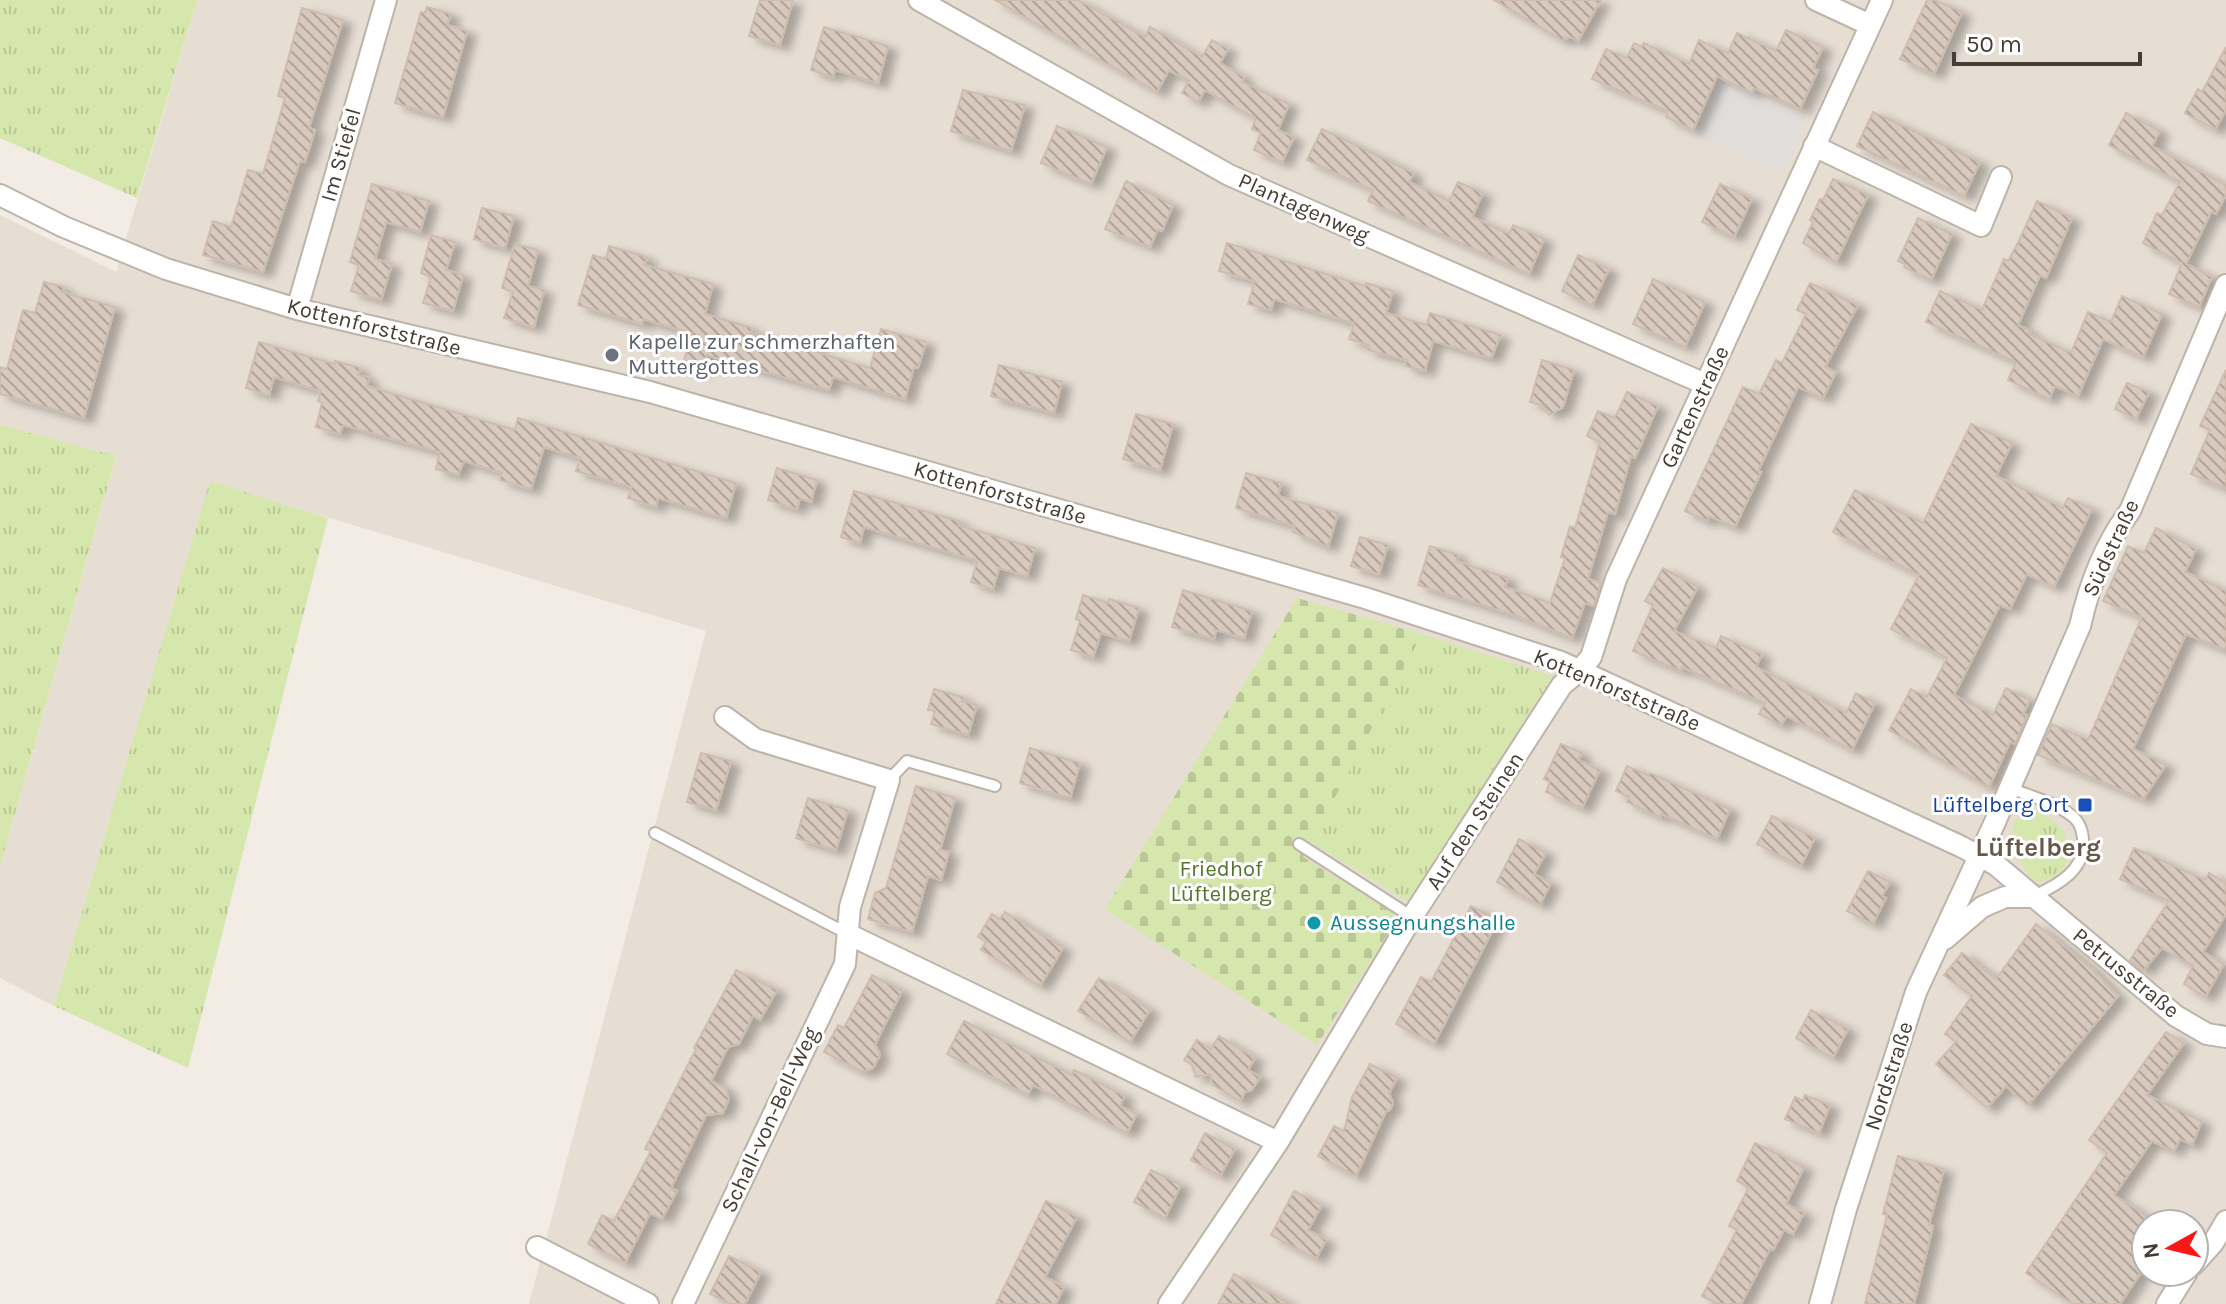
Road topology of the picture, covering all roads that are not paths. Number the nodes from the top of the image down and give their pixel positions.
1 (386, 0) edge
2 (919, 0) edge
3 (1816, 0) edge
4 (1882, 0) edge
5 (1870, 25) junction
6 (1814, 146) junction
7 (2001, 177) dead end
8 (0, 195) edge
9 (2226, 285) edge
10 (297, 309) junction
11 (1705, 384) junction
12 (1580, 670) junction
13 (725, 717) dead end
14 (889, 780) junction
15 (995, 786) dead end
16 (2010, 788) junction
17 (655, 833) dead end
18 (1299, 844) dead end
19 (1979, 855) junction
20 (2032, 897) junction
21 (1412, 917) junction
22 (848, 934) junction
23 (1942, 942) junction
24 (2226, 1037) edge
25 (1278, 1142) junction
26 (2226, 1221) edge
27 (2210, 1246) edge
28 (537, 1247) dead end
29 (648, 1304) edge
30 (683, 1304) edge
31 (1169, 1304) edge
32 (1820, 1304) edge

1 - 10 street, Im Stiefel
2 - 11 street, Plantagenweg
3 - 5 street
4 - 5 street, Gartenstraße
5 - 6 street, Gartenstraße
6 - 7 street
6 - 11 street, Gartenstraße
8 - 10 street, Kottenforststraße
9 - 16 street, Südstraße
10 - 12 street, Kottenforststraße
11 - 12 street, Gartenstraße
12 - 19 street, Kottenforststraße
12 - 21 street, Auf den Steinen
13 - 14 street
14 - 15 lane
14 - 22 street, Schall-von-Bell-Weg
16 - 19 street, Südstraße
16 - 20 lane
17 - 22 lane
18 - 21 lane
19 - 20 street, Petrusstraße
19 - 23 street, Nordstraße
20 - 23 street
20 - 24 street, Petrusstraße
21 - 25 street, Auf den Steinen
22 - 25 street
22 - 30 street, Schall-von-Bell-Weg
23 - 32 street, Nordstraße
25 - 31 street, Auf den Steinen
26 - 27 street
28 - 29 street

